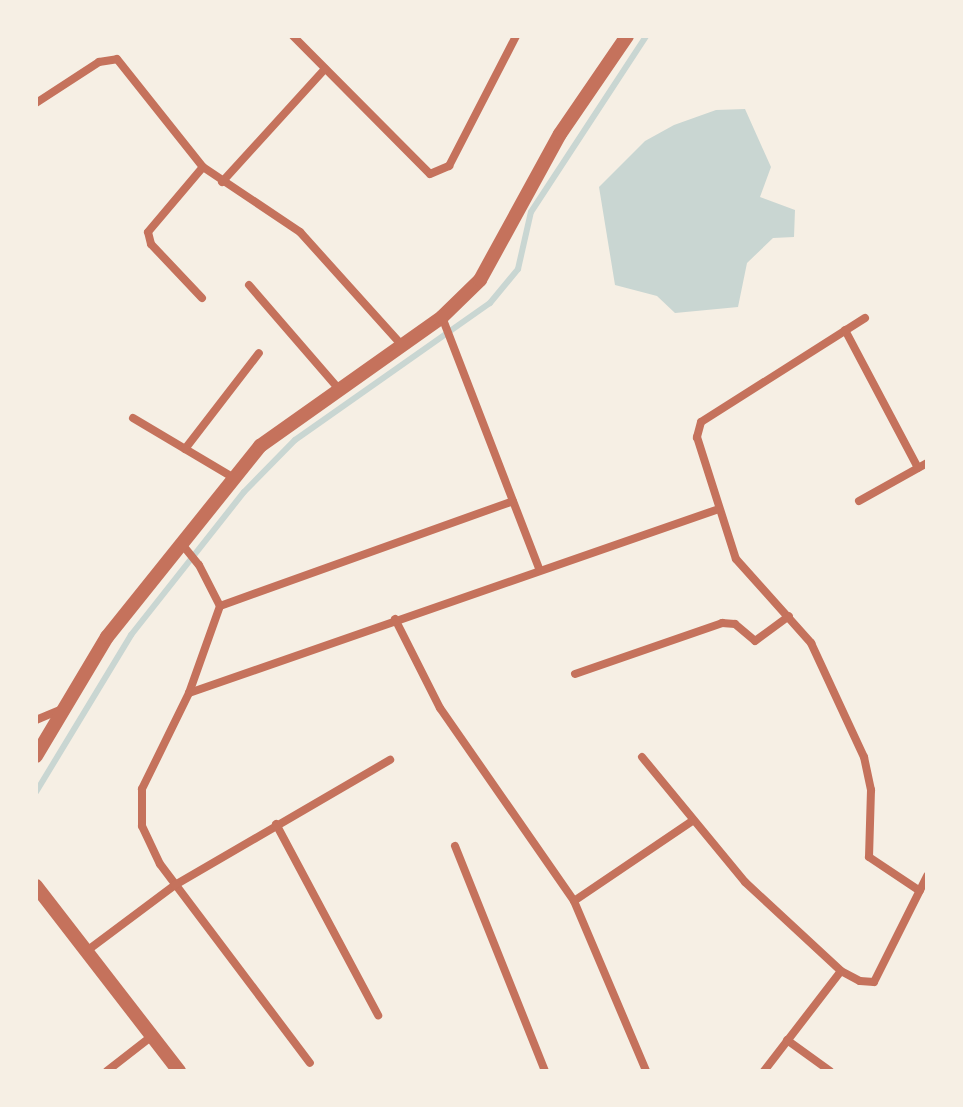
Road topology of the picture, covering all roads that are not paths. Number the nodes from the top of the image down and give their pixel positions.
1 (293, 36) edge
2 (627, 36) edge
3 (513, 37) edge
4 (325, 69) junction
5 (36, 103) edge
6 (203, 167) junction
7 (222, 182) junction
8 (249, 285) dead end
9 (202, 298) dead end
10 (865, 318) dead end
11 (444, 321) junction
12 (845, 330) junction
13 (401, 344) junction
14 (259, 353) dead end
15 (338, 388) junction
16 (133, 418) dead end
17 (185, 449) junction
18 (927, 463) edge
19 (918, 468) junction
20 (234, 478) junction
21 (513, 501) junction
22 (859, 501) dead end
23 (719, 509) junction
24 (184, 546) junction
25 (539, 569) junction
26 (220, 606) junction
27 (789, 616) junction
28 (395, 619) junction
29 (575, 674) dead end
30 (189, 693) junction
31 (60, 710) junction
32 (36, 720) edge
33 (36, 756) edge
34 (642, 757) dead end
35 (390, 760) dead end
36 (692, 821) junction
37 (276, 824) junction
38 (455, 846) dead end
39 (927, 876) edge
40 (175, 885) junction
41 (36, 886) edge
42 (920, 891) junction
43 (574, 901) junction
44 (88, 950) junction
45 (841, 971) junction
46 (378, 1015) dead end
47 (153, 1035) junction
48 (787, 1040) junction
49 (310, 1063) dead end
50 (107, 1071) edge
51 (179, 1071) edge
52 (545, 1071) edge
53 (646, 1071) edge
54 (764, 1071) edge
55 (830, 1071) edge

1 - 4 street
2 - 11 street
3 - 4 street
4 - 7 street
5 - 6 street
6 - 7 street
6 - 9 street
7 - 13 street
8 - 15 street
10 - 12 street
11 - 13 street
11 - 21 street
12 - 19 street
12 - 23 street
13 - 15 street
14 - 17 street
15 - 20 street
16 - 17 street
17 - 20 street
18 - 19 street
19 - 22 street
20 - 24 street
21 - 25 street
21 - 26 street
23 - 25 street
23 - 27 street
24 - 26 street
24 - 31 street
25 - 28 street
26 - 30 street
27 - 29 street
27 - 42 street
28 - 30 street
28 - 43 street
30 - 40 street
31 - 32 street
31 - 33 street
34 - 36 street
35 - 37 street
36 - 43 street
36 - 45 street
37 - 40 street
37 - 46 street
38 - 52 street
39 - 42 street
40 - 44 street
40 - 49 street
41 - 44 street
42 - 45 street
43 - 53 street
44 - 47 street
45 - 48 street
47 - 50 street
47 - 51 street
48 - 54 street
48 - 55 street

